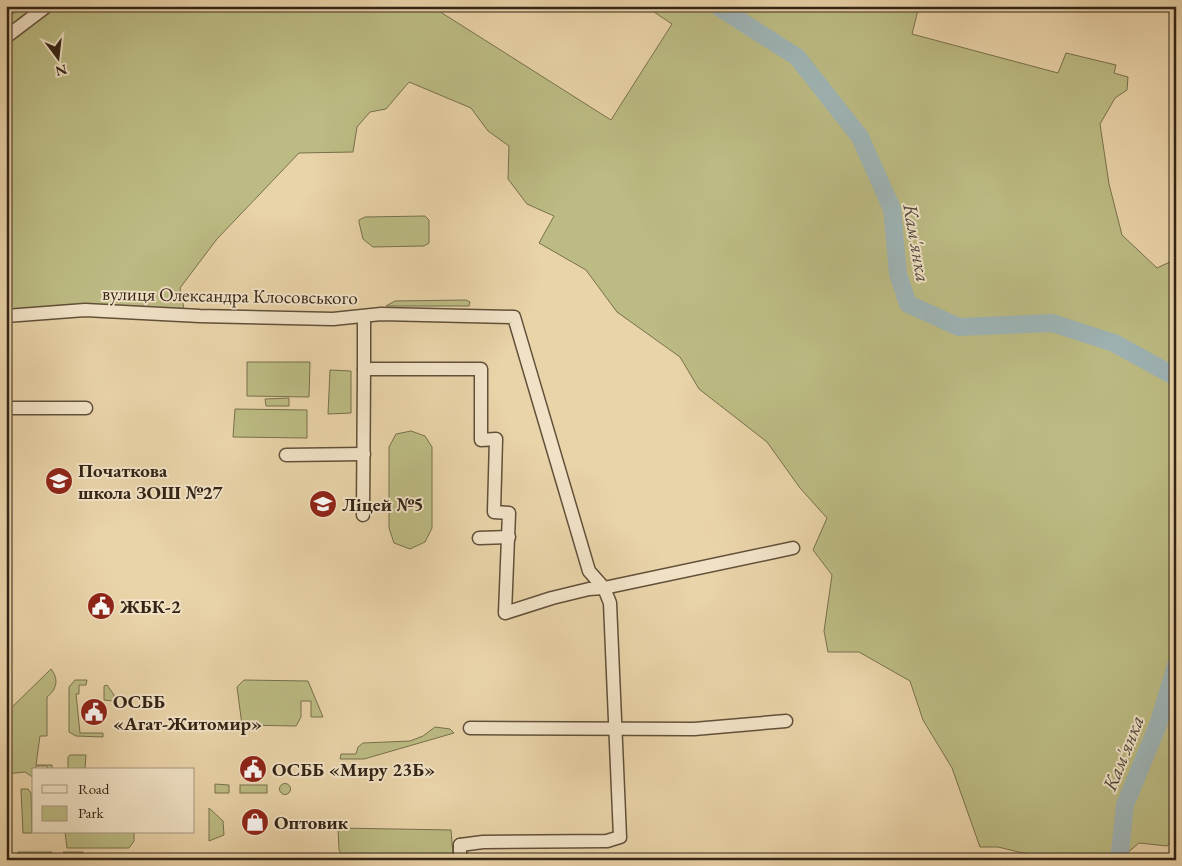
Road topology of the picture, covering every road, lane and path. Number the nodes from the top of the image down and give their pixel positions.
1 (47, 6) edge
2 (6, 37) edge
3 (6, 316) edge
4 (364, 318) junction
5 (364, 369) junction
6 (6, 408) edge
7 (86, 408) dead end
8 (364, 454) junction
9 (286, 455) dead end
10 (364, 515) dead end
11 (509, 537) junction
12 (479, 538) dead end
13 (793, 548) dead end
14 (604, 588) junction
15 (786, 720) dead end
16 (470, 728) dead end
17 (615, 729) junction
18 (460, 860) edge

1 - 2 street
3 - 4 street, вулиця Олександра Клосовського
4 - 5 street
4 - 14 street, вулиця Олександра Клосовського
5 - 8 street
5 - 11 street
6 - 7 street
8 - 9 street
8 - 10 street
11 - 12 street
11 - 14 street
13 - 14 street
14 - 17 street
15 - 17 street
16 - 17 street
17 - 18 street

